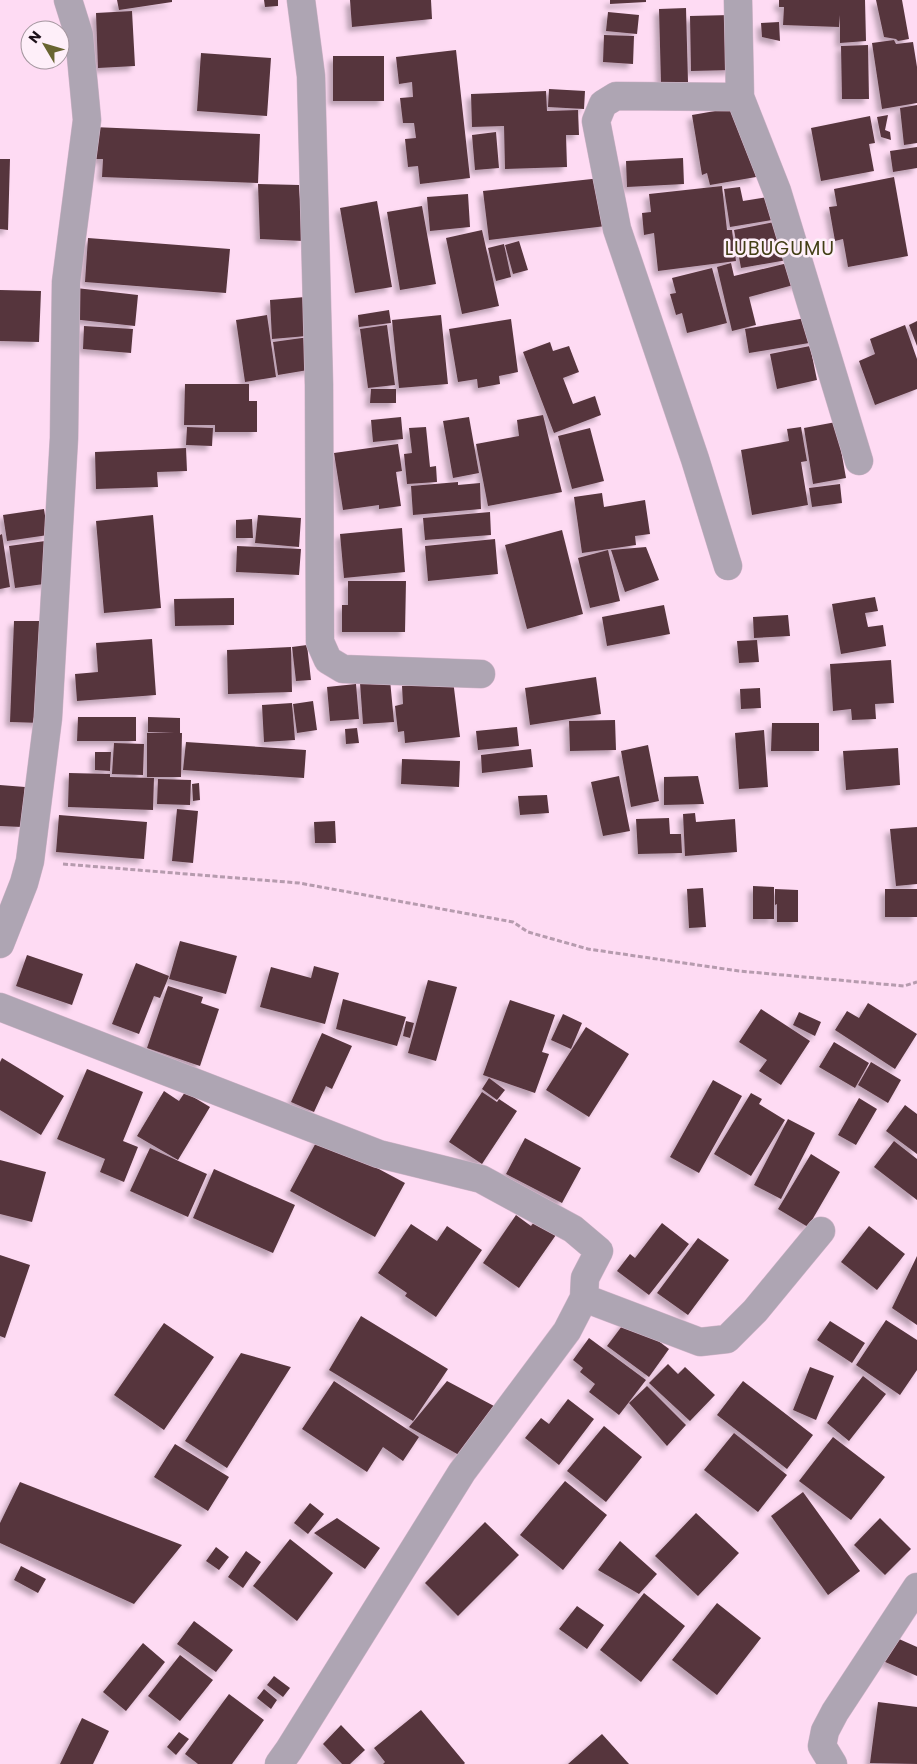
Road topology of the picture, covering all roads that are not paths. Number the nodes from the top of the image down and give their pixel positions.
1 (68, 0) edge
2 (301, 0) edge
3 (738, 0) edge
4 (740, 97) junction
5 (859, 461) dead end
6 (728, 566) dead end
7 (481, 674) dead end
8 (0, 944) edge
9 (0, 1007) edge
10 (821, 1231) dead end
11 (584, 1298) junction
12 (917, 1587) edge
13 (278, 1764) edge
14 (833, 1764) edge

1 - 8 street
2 - 7 street
3 - 4 street
4 - 5 street
4 - 6 street
9 - 11 street
10 - 11 street
11 - 13 street
12 - 14 street

